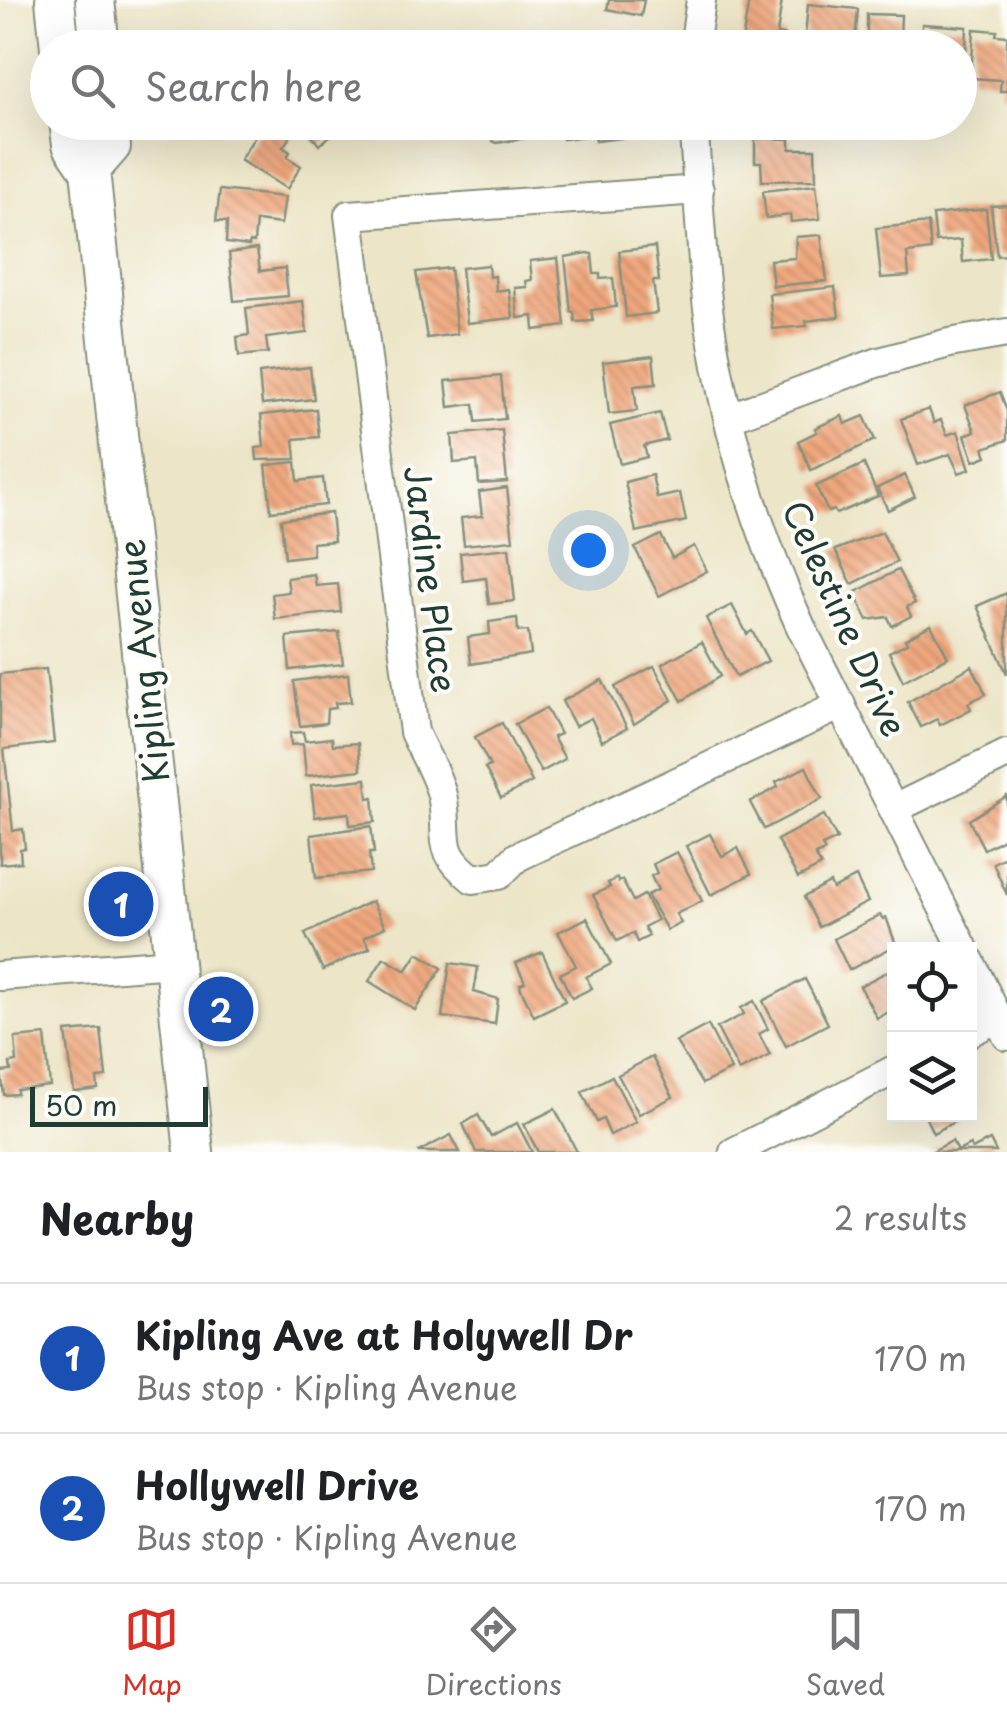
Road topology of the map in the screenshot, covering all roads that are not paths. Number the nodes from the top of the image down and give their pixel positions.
1 (55, 0) edge
2 (95, 0) edge
3 (701, 0) edge
4 (58, 30) edge
5 (98, 30) edge
6 (697, 30) edge
7 (71, 140) edge
8 (110, 140) edge
9 (694, 140) edge
10 (90, 170) junction
11 (699, 190) junction
12 (1007, 333) edge
13 (728, 418) junction
14 (841, 704) junction
15 (1007, 754) edge
16 (894, 810) junction
17 (960, 942) edge
18 (174, 963) junction
19 (977, 975) edge
20 (0, 976) edge
21 (1002, 1027) edge
22 (977, 1031) edge
23 (887, 1074) edge
24 (194, 1152) edge
25 (734, 1152) edge

1 - 4 main road
2 - 5 main road
3 - 6 street
7 - 10 main road, Kipling Avenue
8 - 10 main road, Kipling Avenue
9 - 11 street, Celestine Drive
10 - 18 main road, Kipling Avenue
11 - 13 street, Celestine Drive
11 - 14 street, Jardine Place
12 - 13 street
13 - 14 street, Celestine Drive
14 - 16 street, Celestine Drive
15 - 16 street
16 - 17 street, Celestine Drive
18 - 20 street
18 - 24 main road, Kipling Avenue
19 - 21 street
21 - 22 street
23 - 25 street

